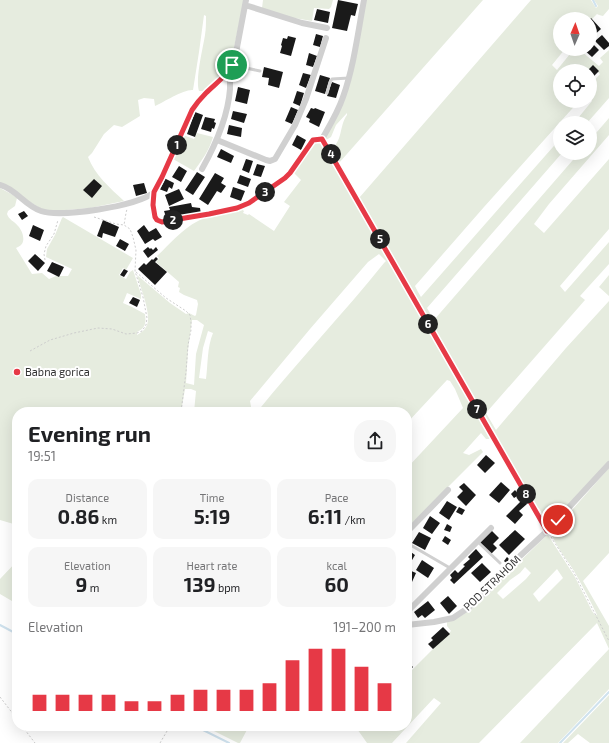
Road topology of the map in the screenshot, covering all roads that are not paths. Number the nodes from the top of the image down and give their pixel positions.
1 (364, 0) edge
2 (246, 3) edge
3 (327, 28) dead end
4 (326, 38) dead end
5 (231, 67) junction
6 (260, 72) dead end
7 (349, 78) junction
8 (327, 93) dead end
9 (217, 140) junction
10 (202, 169) dead end
11 (0, 185) edge
12 (154, 192) junction
13 (609, 464) edge
14 (448, 490) dead end
15 (412, 527) edge
16 (491, 528) dead end
17 (478, 542) junction
18 (412, 546) edge
19 (500, 563) dead end
20 (451, 569) junction
21 (412, 607) edge
22 (412, 624) edge

1 - 7 street
2 - 3 street
2 - 5 street
4 - 9 street
5 - 6 lane
5 - 9 street
5 - 12 street
7 - 8 lane
7 - 12 street
9 - 10 street
11 - 12 street
13 - 22 street, POD STRAHOM
14 - 15 street
16 - 17 street
17 - 19 lane
17 - 20 street
18 - 20 lane
20 - 21 street

